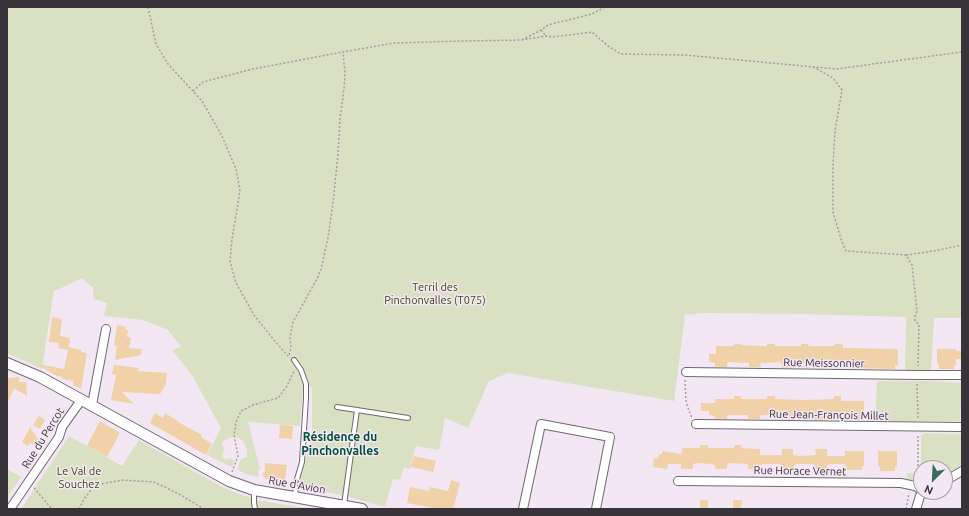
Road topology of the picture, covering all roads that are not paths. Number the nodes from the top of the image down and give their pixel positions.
1 (106, 328) dead end
2 (294, 360) road end
3 (7, 363) edge
4 (686, 372) road end
5 (962, 375) edge
6 (87, 402) junction
7 (337, 407) dead end
8 (357, 410) junction
9 (408, 418) dead end
10 (696, 424) road end
11 (962, 427) edge
12 (962, 471) edge
13 (953, 476) edge
14 (678, 480) dead end
15 (913, 487) edge
16 (254, 490) junction
17 (296, 497) junction
18 (344, 505) junction
19 (10, 509) edge
20 (255, 509) edge
21 (362, 509) edge
22 (523, 509) edge
23 (596, 509) edge

1 - 6 street
2 - 17 lane
3 - 6 street
4 - 5 street, Rue Meissonnier
6 - 16 street, Rue d'Avion
6 - 19 street, Rue du Percot
7 - 8 lane
8 - 9 lane
8 - 18 lane
10 - 11 street, Rue Jean-François Millet
12 - 13 street
14 - 15 street, Rue Horace Vernet
16 - 17 street, Rue d'Avion
16 - 20 lane
17 - 18 street, Rue d'Avion
18 - 21 street, Rue d'Avion
22 - 23 street

